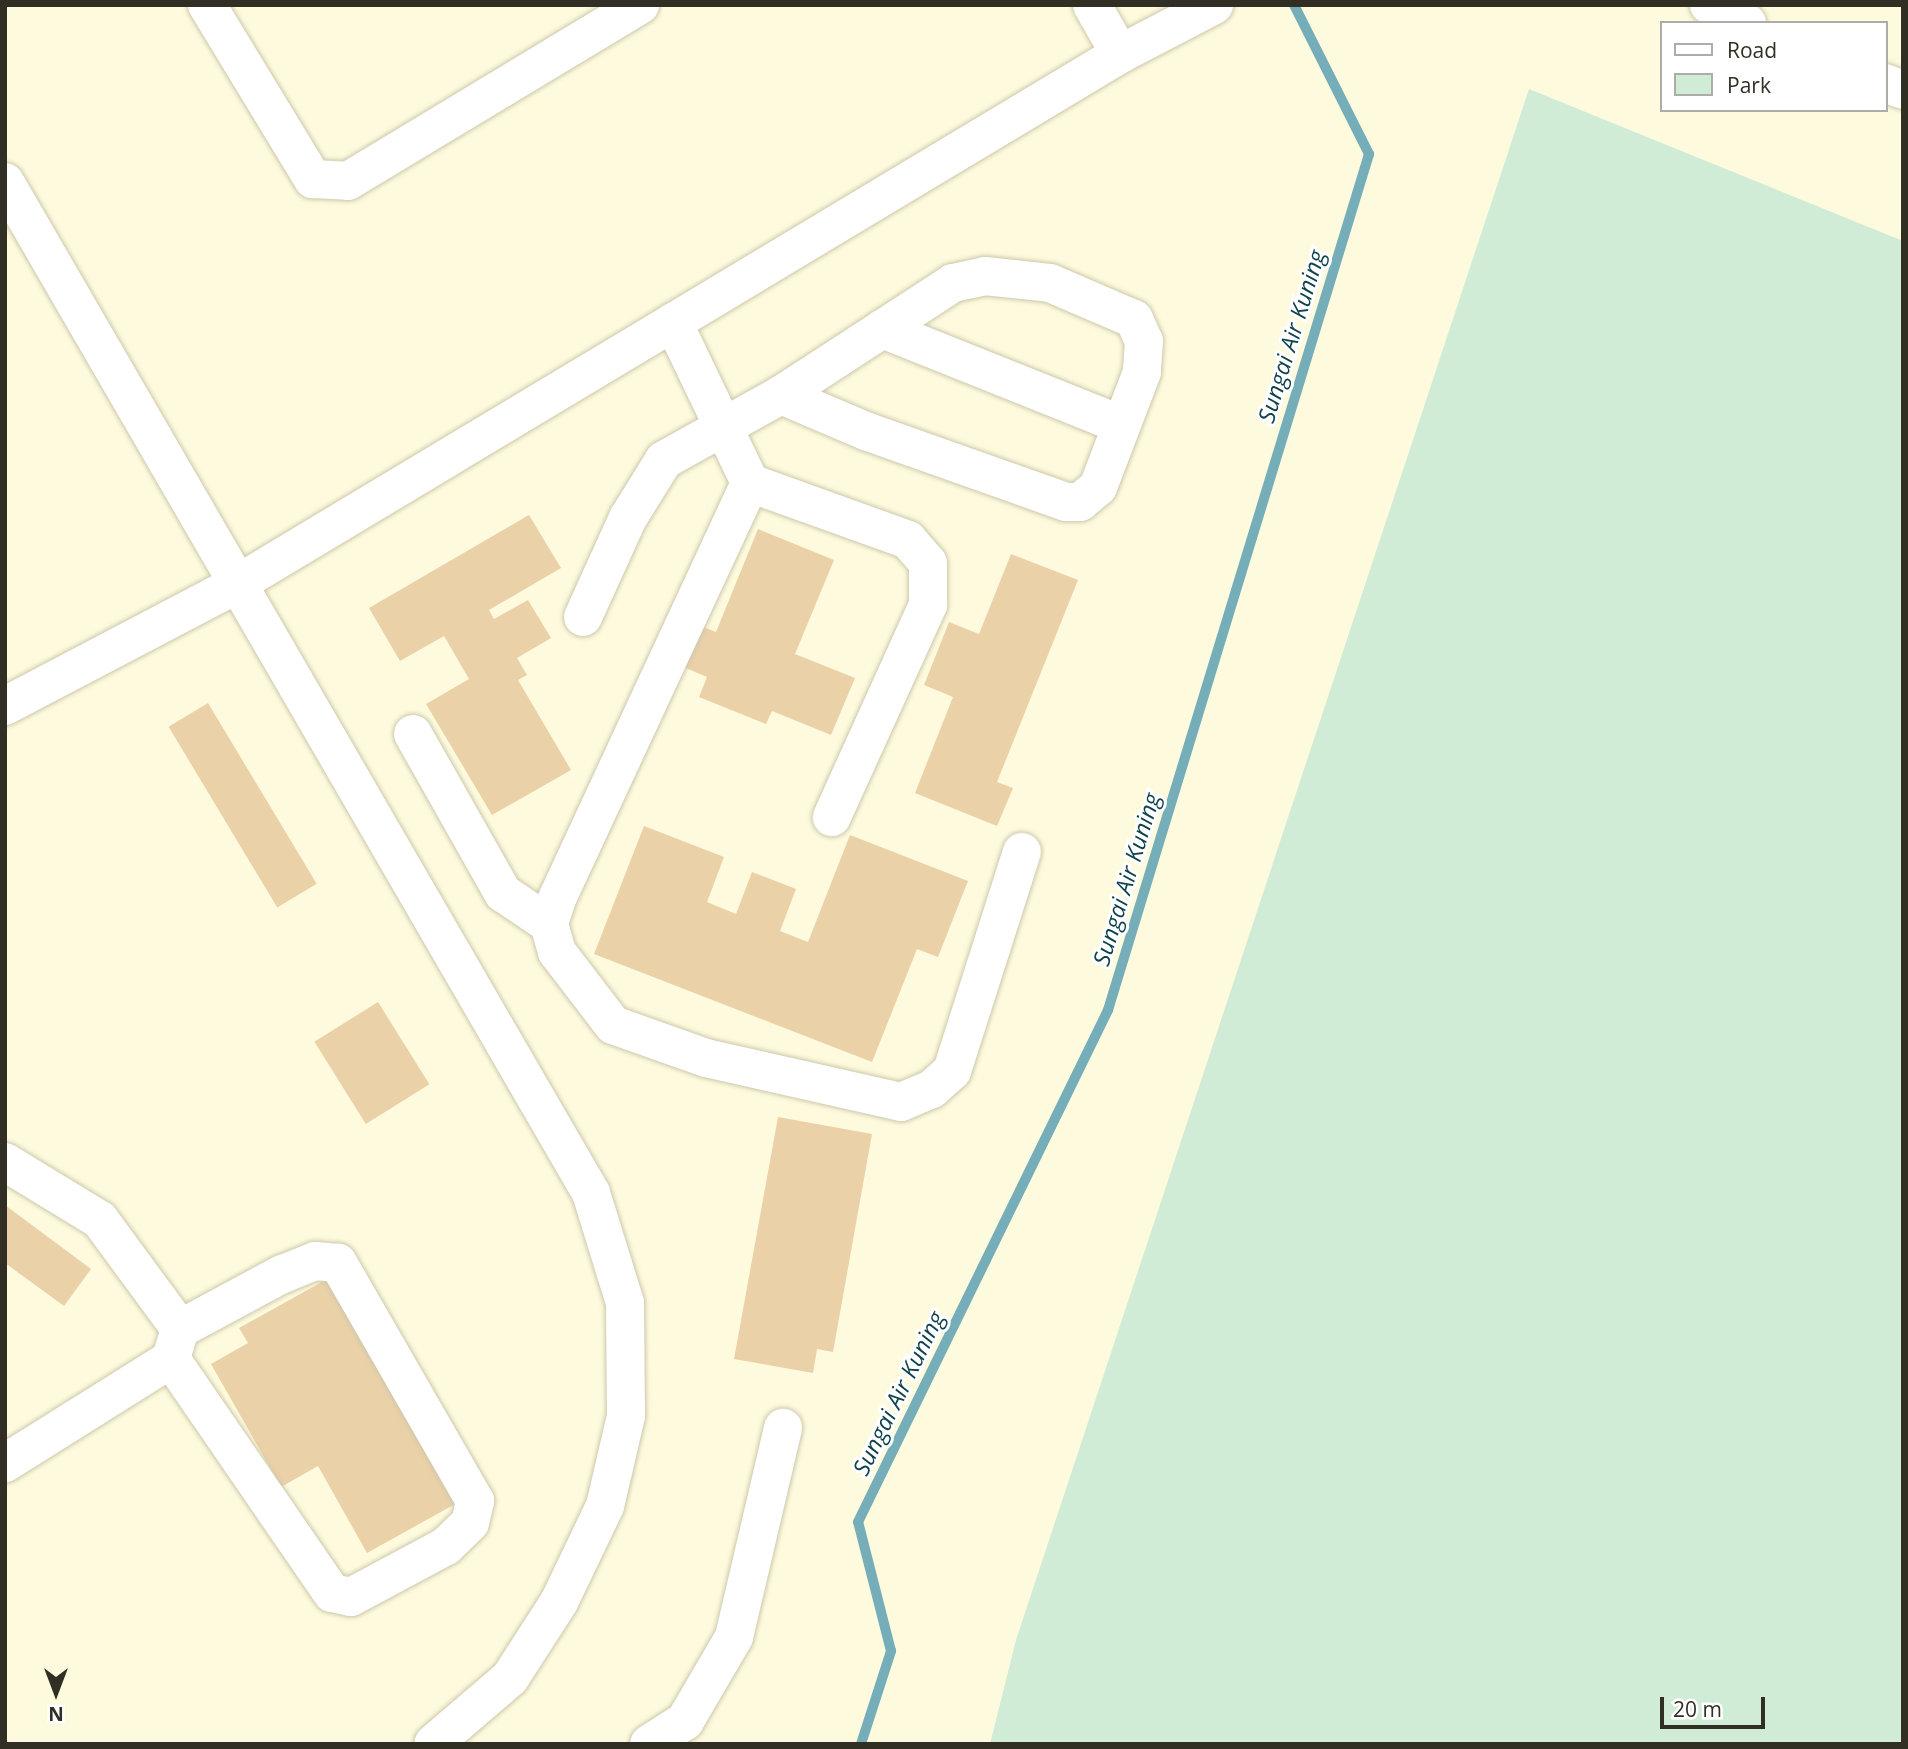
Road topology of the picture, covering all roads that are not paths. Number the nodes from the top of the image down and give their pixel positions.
1 (207, 5) edge
2 (639, 5) edge
3 (1091, 5) edge
4 (1213, 5) edge
5 (1709, 5) edge
6 (1743, 21) edge
7 (1120, 54) junction
8 (5, 182) edge
9 (673, 322) junction
10 (882, 329) junction
11 (781, 395) junction
12 (1122, 425) junction
13 (728, 426) junction
14 (750, 483) junction
15 (239, 583) junction
16 (583, 617) dead end
17 (5, 706) edge
18 (413, 734) dead end
19 (832, 817) dead end
20 (1021, 852) dead end
21 (549, 924) junction
22 (5, 1162) edge
23 (175, 1344) junction
24 (783, 1428) dead end
25 (5, 1462) edge
26 (433, 1744) edge
27 (649, 1744) edge

1 - 2 lane
3 - 7 lane
4 - 7 lane
5 - 6 lane
7 - 9 lane
8 - 15 lane
9 - 13 lane
9 - 15 lane
10 - 11 lane
10 - 12 lane
10 - 12 lane
11 - 12 lane
11 - 13 lane
13 - 14 lane
13 - 16 lane
14 - 19 lane
14 - 21 lane
15 - 17 lane
15 - 26 lane
18 - 21 lane
20 - 21 lane
22 - 23 lane
23 - 23 lane
23 - 25 lane
24 - 27 lane

